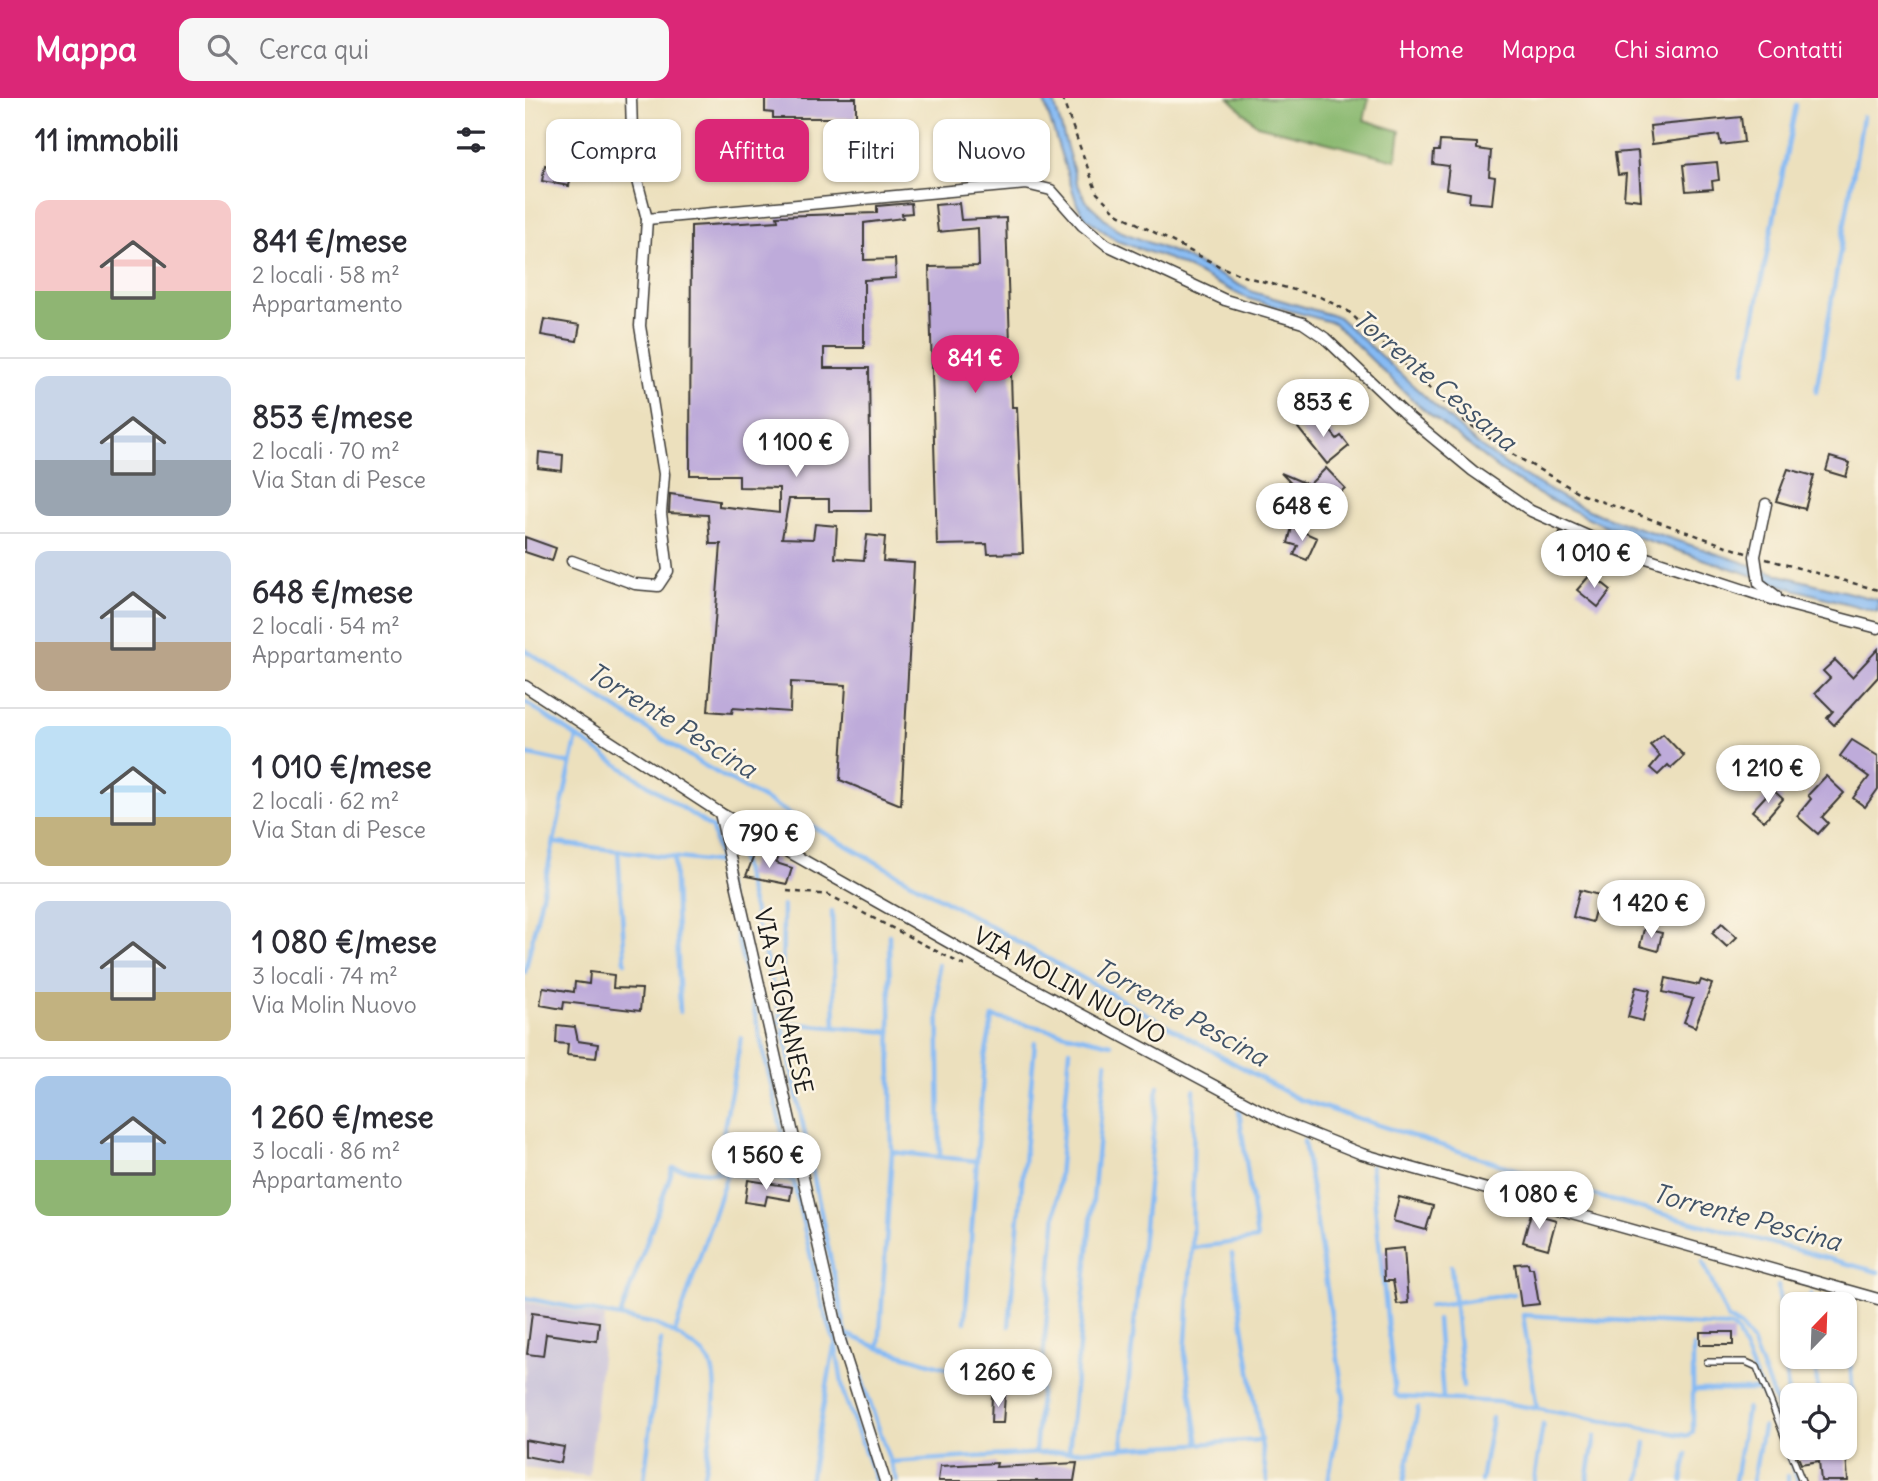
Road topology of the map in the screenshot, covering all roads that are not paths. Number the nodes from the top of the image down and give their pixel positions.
1 (631, 98) edge
2 (647, 219) junction
3 (1766, 504) dead end
4 (572, 561) dead end
5 (1790, 605) junction
6 (1878, 628) edge
7 (525, 686) edge
8 (720, 813) junction
9 (1878, 1299) edge
10 (1707, 1362) dead end
11 (885, 1481) edge
12 (1803, 1481) edge

1 - 2 street
2 - 4 street
2 - 5 street
3 - 5 street
5 - 6 street
7 - 8 street, VIA MOLIN NUOVO
8 - 9 street, VIA MOLIN NUOVO
8 - 11 street, VIA STIGNANESE
10 - 12 lane

